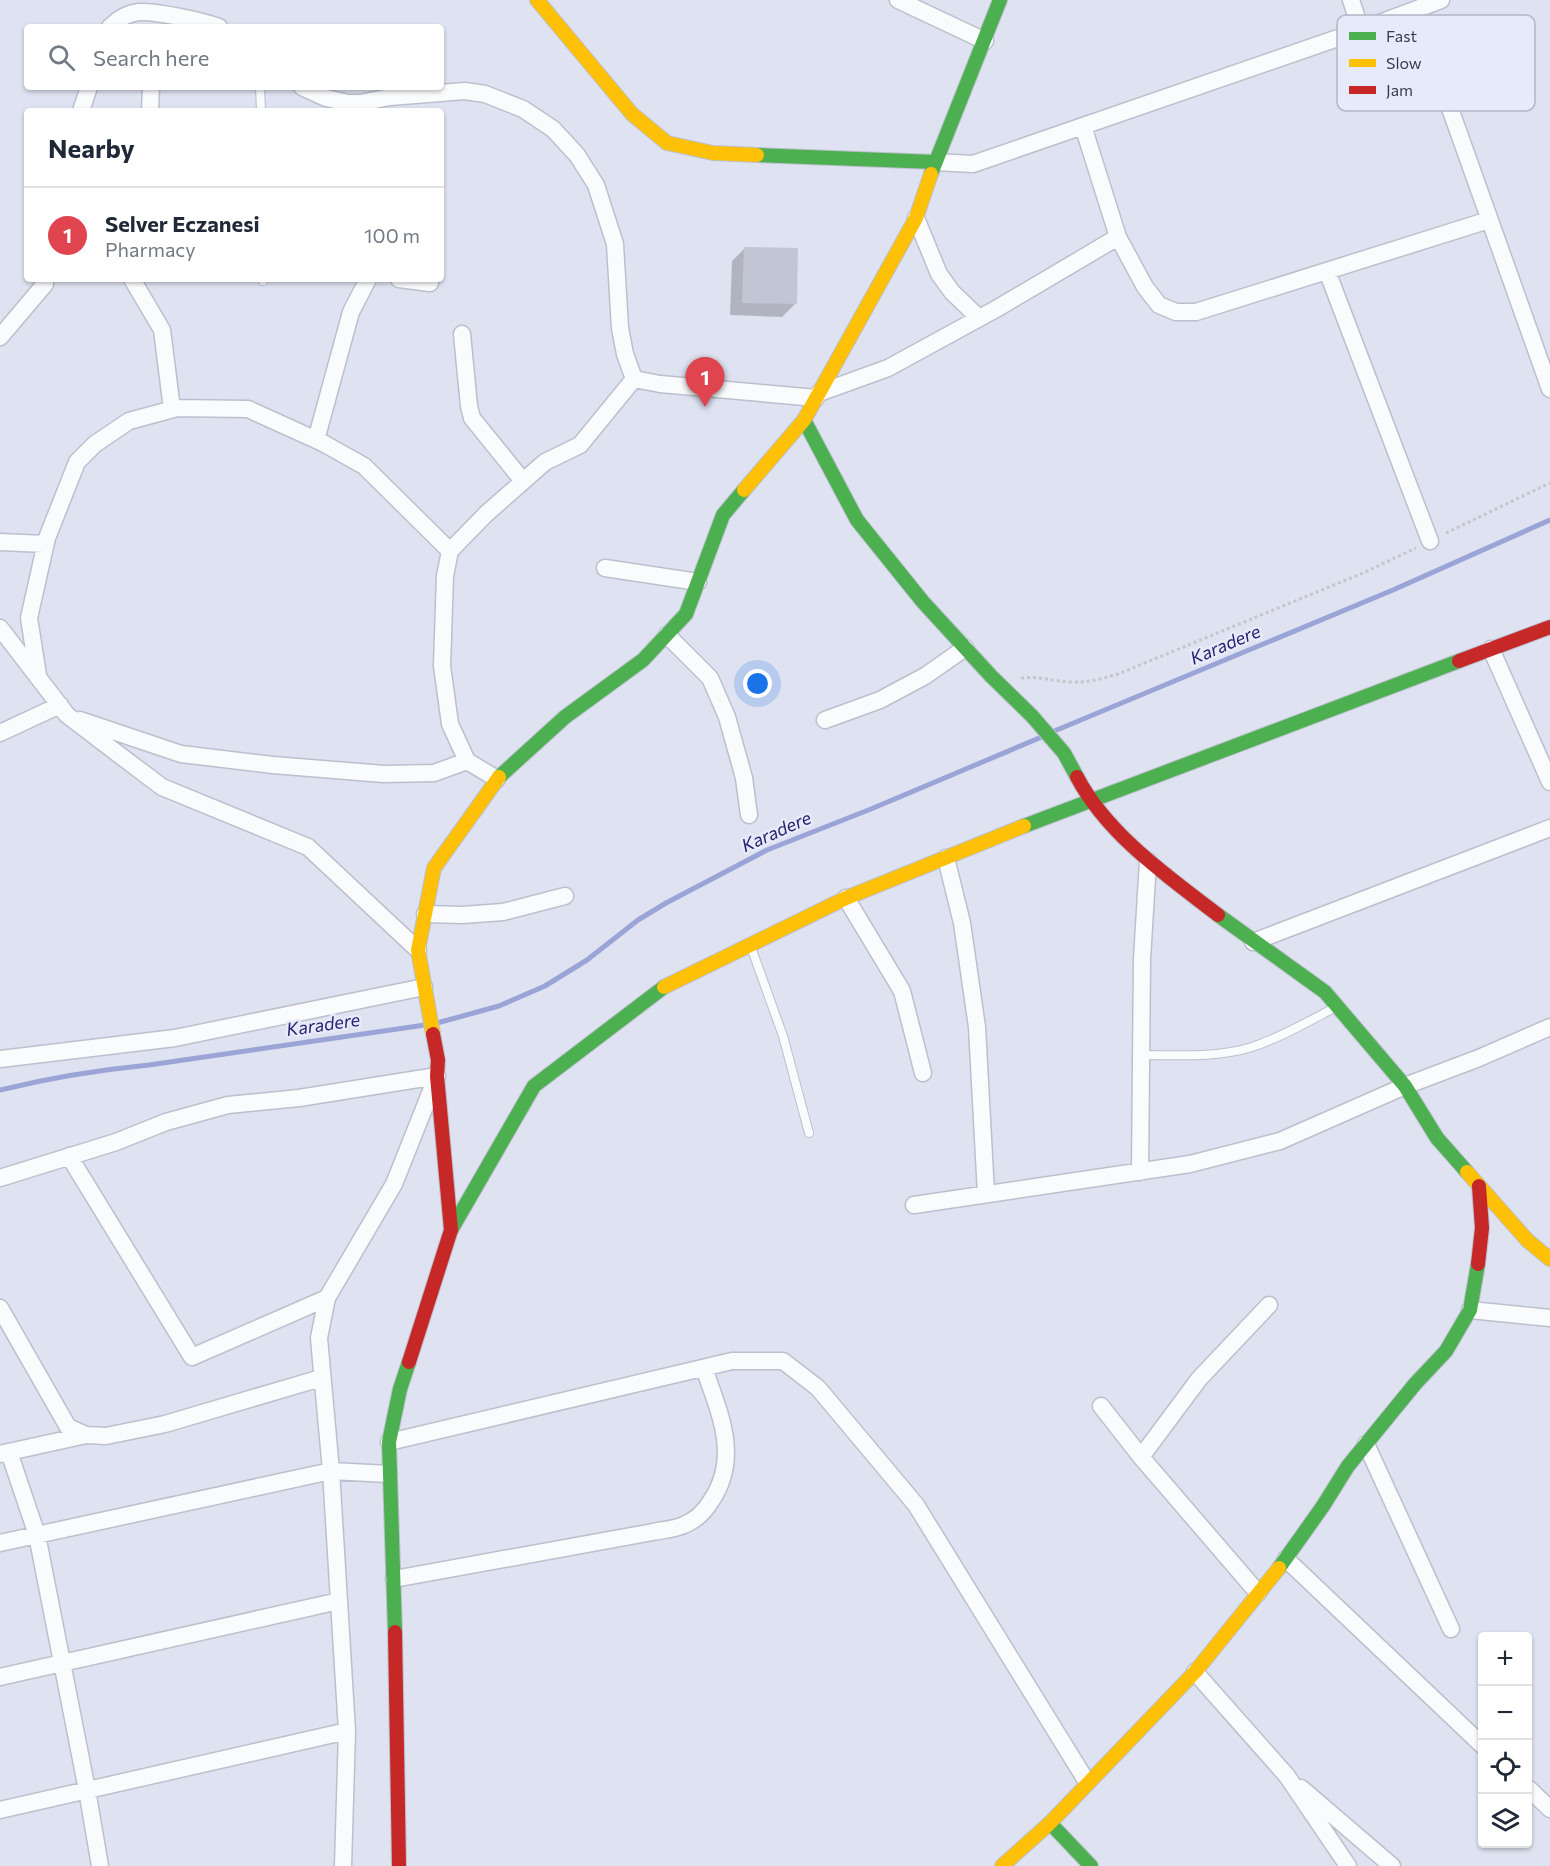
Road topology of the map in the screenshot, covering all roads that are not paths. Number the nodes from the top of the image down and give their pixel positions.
1 (537, 0) edge
2 (898, 0) edge
3 (1000, 0) edge
4 (1352, 0) edge
5 (1441, 0) edge
6 (1415, 10) junction
7 (1356, 15) edge
8 (1402, 15) edge
9 (1417, 15) edge
10 (154, 20) edge
11 (114, 24) edge
12 (212, 24) edge
13 (1337, 38) edge
14 (985, 41) junction
15 (87, 90) edge
16 (151, 90) edge
17 (260, 90) edge
18 (309, 90) edge
19 (390, 104) edge
20 (82, 108) edge
21 (150, 108) edge
22 (261, 108) edge
23 (1451, 111) edge
24 (1083, 126) junction
25 (935, 162) junction
26 (916, 218) junction
27 (1490, 220) junction
28 (1119, 237) junction
29 (1327, 271) junction
30 (45, 282) edge
31 (134, 282) edge
32 (366, 282) edge
33 (422, 282) edge
34 (430, 283) dead end
35 (978, 318) junction
36 (462, 334) dead end
37 (0, 337) edge
38 (634, 379) junction
39 (1550, 389) edge
40 (817, 396) junction
41 (172, 409) junction
42 (804, 420) junction
43 (316, 440) junction
44 (523, 481) junction
45 (1430, 541) road end
46 (0, 542) edge
47 (45, 544) junction
48 (450, 551) junction
49 (605, 568) dead end
50 (698, 582) junction
51 (1550, 627) edge
52 (0, 628) edge
53 (667, 635) junction
54 (965, 648) junction
55 (1491, 649) junction
56 (38, 675) junction
57 (64, 710) junction
58 (825, 720) dead end
59 (0, 733) edge
60 (467, 761) junction
61 (497, 779) junction
62 (1550, 782) edge
63 (1089, 800) junction
64 (749, 815) dead end
65 (1550, 828) edge
66 (946, 858) junction
67 (1148, 861) junction
68 (565, 896) dead end
69 (846, 898) junction
70 (425, 914) junction
71 (1253, 942) junction
72 (751, 945) junction
73 (418, 950) junction
74 (425, 995) junction
75 (1337, 1006) junction
76 (1550, 1027) edge
77 (1141, 1055) junction
78 (0, 1059) edge
79 (437, 1068) junction
80 (923, 1073) dead end
81 (1405, 1086) junction
82 (809, 1133) dead end
83 (69, 1156) junction
84 (1140, 1172) junction
85 (0, 1178) edge
86 (1479, 1186) junction
87 (986, 1194) junction
88 (914, 1205) dead end
89 (451, 1230) junction
90 (1550, 1258) edge
91 (327, 1298) junction
92 (1269, 1305) dead end
93 (0, 1308) edge
94 (1470, 1310) junction
95 (1550, 1318) edge
96 (704, 1368) junction
97 (321, 1378) junction
98 (1101, 1406) dead end
99 (86, 1435) junction
100 (389, 1442) junction
101 (1366, 1444) junction
102 (4, 1453) edge
103 (1141, 1457) junction
104 (331, 1471) junction
105 (389, 1474) junction
106 (37, 1535) junction
107 (0, 1543) edge
108 (1286, 1559) junction
109 (394, 1579) junction
110 (1258, 1593) junction
111 (339, 1601) junction
112 (1451, 1629) dead end
113 (62, 1664) junction
114 (1195, 1672) junction
115 (0, 1677) edge
116 (347, 1731) junction
117 (1478, 1741) edge
118 (1287, 1776) junction
119 (1087, 1782) junction
120 (87, 1790) junction
121 (1532, 1793) edge
122 (1550, 1809) edge
123 (0, 1810) edge
124 (1050, 1823) junction
125 (1023, 1847) junction
126 (340, 1865) edge
127 (100, 1866) edge
128 (399, 1866) edge
129 (1002, 1866) edge
130 (1022, 1866) edge
131 (1091, 1866) edge
132 (1348, 1866) edge
133 (1392, 1866) edge

1 - 25 street
2 - 14 street
3 - 14 street
4 - 7 street
5 - 6 street
6 - 8 street
6 - 9 street
10 - 11 street
10 - 12 street
13 - 24 street
14 - 25 street
15 - 20 street
16 - 21 street
17 - 22 lane
18 - 19 street
19 - 38 street
23 - 27 street
24 - 25 street
24 - 28 street
25 - 26 street
26 - 35 street
26 - 40 street
27 - 29 street
27 - 39 street
28 - 29 street
28 - 35 street
29 - 45 street
30 - 37 street
31 - 41 street
32 - 43 street
33 - 34 street
35 - 40 street
36 - 44 street
38 - 40 street
38 - 44 street
40 - 42 street
41 - 43 street
41 - 47 street
42 - 50 street
42 - 54 street
43 - 48 street
44 - 48 street
46 - 47 street
47 - 56 street
48 - 60 street
49 - 50 street
50 - 53 street
51 - 55 street
52 - 56 street
53 - 61 street
53 - 64 street
54 - 58 street
54 - 63 street
55 - 62 street
55 - 63 street
56 - 57 street
57 - 59 street
57 - 60 street
57 - 73 street
60 - 61 street
61 - 70 street
63 - 66 street
63 - 67 street
65 - 71 street
66 - 69 street
66 - 87 street
67 - 71 street
67 - 77 street
68 - 70 street
69 - 72 street
69 - 80 street
70 - 73 street
71 - 75 street
72 - 82 lane
72 - 89 street
73 - 74 street
74 - 78 street
74 - 79 street
75 - 77 lane
75 - 81 street
76 - 81 street
77 - 84 street
79 - 83 street
79 - 89 street
79 - 91 street
81 - 84 street
81 - 86 street
83 - 85 street
83 - 91 street
84 - 87 street
86 - 90 street
86 - 94 street
87 - 88 street
89 - 100 street
91 - 97 street
92 - 103 street
93 - 99 street
94 - 95 street
94 - 101 street
96 - 100 street
96 - 109 street
96 - 119 street
97 - 99 street
97 - 104 street
98 - 103 street
99 - 102 street
100 - 105 street
101 - 108 street
101 - 112 street
102 - 106 street
103 - 110 street
104 - 105 street
104 - 106 street
104 - 111 street
105 - 109 street
106 - 107 street
106 - 113 street
108 - 110 street
108 - 117 street
109 - 128 street
110 - 114 street
111 - 113 street
111 - 116 street
113 - 115 street
113 - 120 street
114 - 118 street
114 - 119 street
116 - 120 street
116 - 126 street
118 - 132 street
118 - 133 street
119 - 124 street
120 - 123 street
120 - 127 street
121 - 122 street
124 - 125 street
124 - 131 street
125 - 129 street
125 - 130 street

